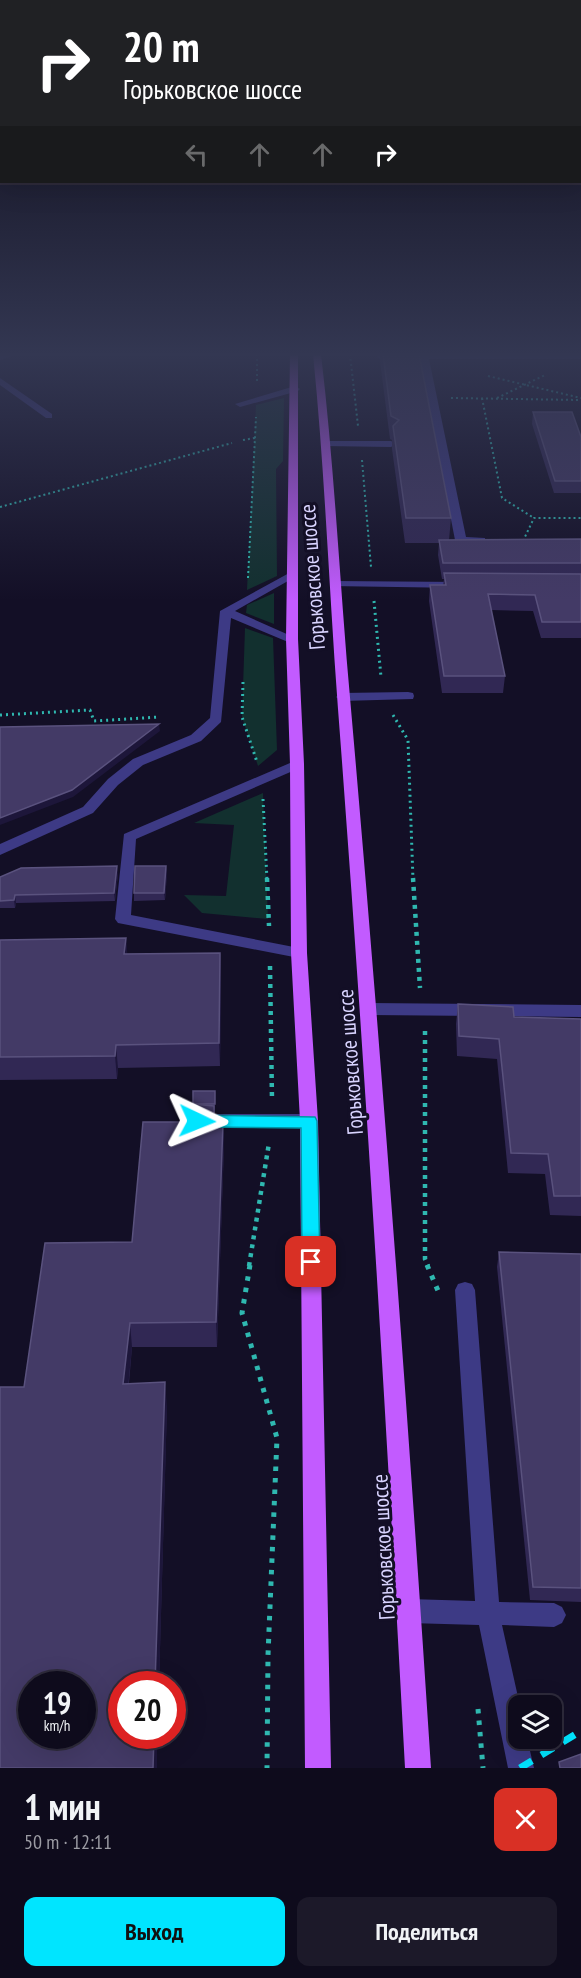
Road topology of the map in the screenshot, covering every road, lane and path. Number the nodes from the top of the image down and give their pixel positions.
1 (294, 437) edge
2 (326, 437) edge
3 (359, 437) edge
4 (435, 437) edge
5 (490, 437) edge
6 (255, 438) joint
7 (243, 440) dead end
8 (232, 443) dead end
9 (327, 444) junction
10 (360, 444) junction
11 (391, 444) edge
12 (0, 507) edge
13 (534, 518) junction
14 (581, 518) edge
15 (523, 540) joint
16 (291, 575) junction
17 (248, 579) dead end
18 (334, 584) junction
19 (373, 585) junction
20 (479, 585) edge
21 (226, 611) junction
22 (292, 639) junction
23 (243, 672) dead end
24 (408, 696) dead end
25 (342, 697) junction
26 (383, 697) junction
27 (0, 715) edge
28 (160, 717) dead end
29 (297, 764) junction
30 (258, 766) dead end
31 (263, 793) dead end
32 (0, 850) edge
33 (269, 927) dead end
34 (299, 953) junction
35 (270, 963) dead end
36 (369, 1009) junction
37 (424, 1009) junction
38 (581, 1011) edge
39 (197, 1121) edge
40 (309, 1121) junction
41 (272, 1123) junction
42 (465, 1290) dead end
43 (440, 1296) dead end
44 (409, 1611) junction
45 (488, 1613) junction
46 (554, 1615) dead end
47 (477, 1697) dead end
48 (267, 1768) edge
49 (318, 1768) edge
50 (418, 1768) edge
51 (483, 1768) edge
52 (521, 1768) edge

1 - 16 main road, Горьковское шоссе
2 - 9 main road, Горьковское шоссе
3 - 10 path
4 - 15 street
5 - 13 path
6 - 7 path
6 - 17 path
8 - 12 path
9 - 10 street
9 - 18 main road, Горьковское шоссе
10 - 11 street
10 - 19 path
13 - 14 path
13 - 15 path
16 - 21 street
16 - 22 main road, Горьковское шоссе
18 - 19 street
18 - 25 main road, Горьковское шоссе
19 - 20 street
19 - 26 path
21 - 22 street
21 - 32 street
22 - 29 main road, Горьковское шоссе
23 - 30 path
24 - 26 street
25 - 26 street
25 - 36 main road, Горьковское шоссе
26 - 37 path
27 - 28 path
29 - 34 main road, Горьковское шоссе
29 - 34 street
31 - 33 path
34 - 40 main road, Горьковское шоссе
35 - 41 path
36 - 37 street
36 - 44 main road, Горьковское шоссе
37 - 38 street
37 - 43 path
39 - 41 street
40 - 41 street
40 - 49 main road, Горьковское шоссе
41 - 48 path
42 - 45 street
44 - 45 street
44 - 50 main road, Горьковское шоссе
45 - 46 street
45 - 52 street
47 - 51 path

